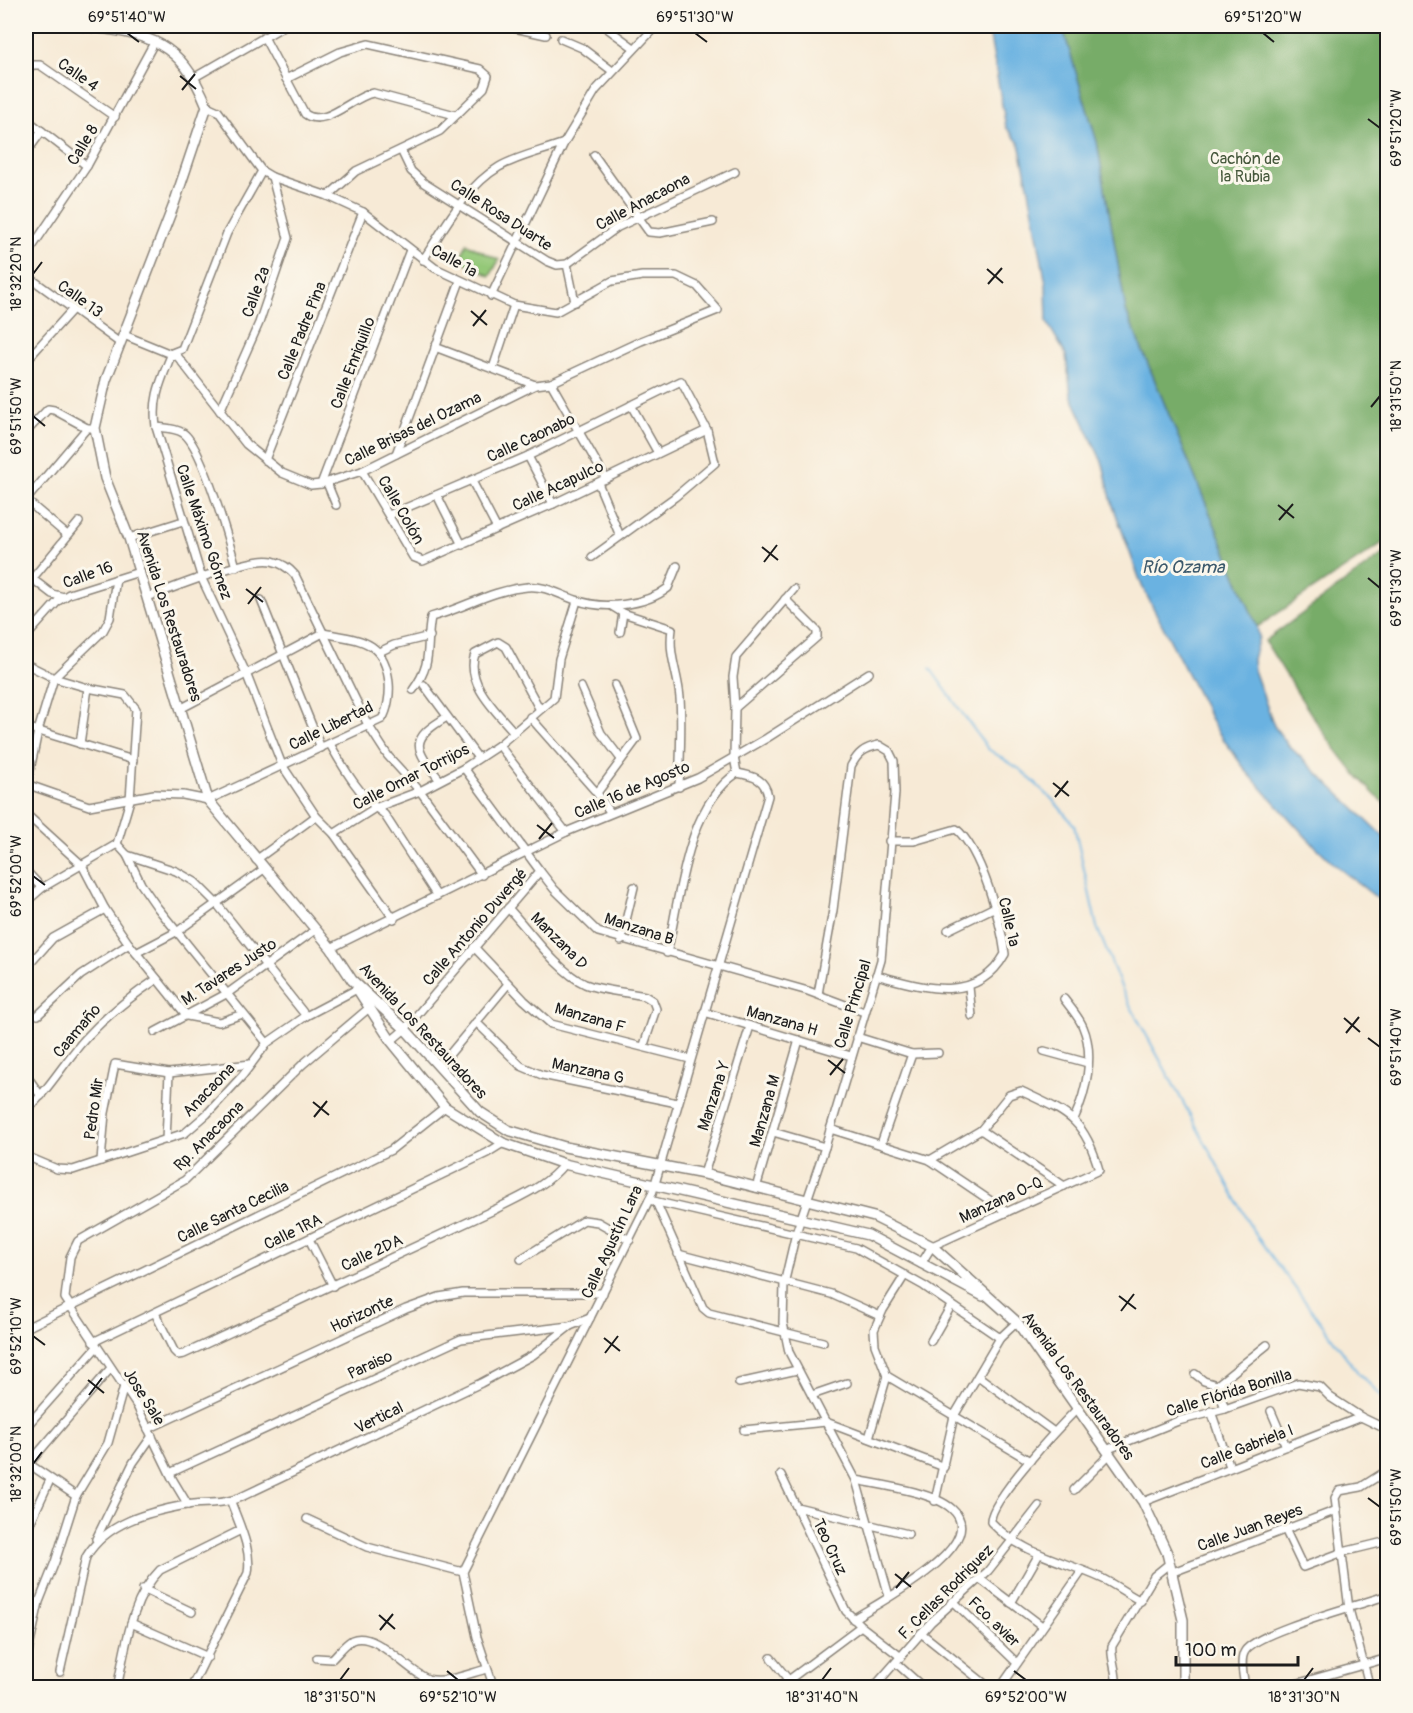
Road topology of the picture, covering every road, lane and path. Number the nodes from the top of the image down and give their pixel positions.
1 (82, 26) edge
2 (284, 26) edge
3 (505, 26) edge
4 (604, 26) edge
5 (656, 26) edge
6 (117, 28) edge
7 (527, 28) edge
8 (546, 34) dead end
9 (264, 37) junction
10 (561, 39) dead end
11 (155, 41) junction
12 (634, 48) junction
13 (26, 70) edge
14 (611, 70) junction
15 (195, 77) junction
16 (286, 79) junction
17 (207, 106) junction
18 (455, 116) junction
19 (115, 117) junction
20 (26, 119) edge
21 (42, 131) junction
22 (564, 143) junction
23 (400, 150) junction
24 (26, 153) edge
25 (594, 155) dead end
26 (87, 165) junction
27 (262, 171) junction
28 (735, 172) dead end
29 (272, 177) junction
30 (328, 196) junction
31 (461, 204) junction
32 (363, 212) junction
33 (639, 216) junction
34 (713, 222) dead end
35 (516, 241) junction
36 (410, 250) junction
37 (26, 256) edge
38 (423, 260) junction
39 (567, 264) junction
40 (26, 275) edge
41 (460, 281) junction
42 (491, 296) junction
43 (575, 302) junction
44 (513, 305) junction
45 (72, 310) junction
46 (718, 310) joint
47 (122, 339) junction
48 (435, 347) junction
49 (172, 353) junction
50 (26, 362) edge
51 (493, 368) junction
52 (551, 383) junction
53 (535, 385) junction
54 (631, 405) junction
55 (220, 411) junction
56 (156, 427) junction
57 (91, 428) junction
58 (707, 430) junction
59 (577, 431) junction
60 (26, 432) edge
61 (658, 453) junction
62 (396, 454) junction
63 (528, 456) junction
64 (265, 460) junction
65 (362, 471) junction
66 (606, 479) junction
67 (472, 481) junction
68 (598, 483) junction
69 (324, 484) junction
70 (437, 495) junction
71 (26, 500) edge
72 (553, 504) junction
73 (336, 505) dead end
74 (388, 516) junction
75 (183, 521) junction
76 (78, 522) dead end
77 (497, 529) junction
78 (67, 535) junction
79 (620, 536) junction
80 (129, 538) junction
81 (462, 545) junction
82 (592, 557) dead end
83 (418, 561) joint
84 (677, 566) dead end
85 (236, 567) junction
86 (140, 572) junction
87 (26, 574) edge
88 (32, 579) junction
89 (116, 579) junction
90 (202, 579) junction
91 (794, 589) dead end
92 (64, 597) junction
93 (147, 597) junction
94 (785, 598) junction
95 (261, 600) dead end
96 (577, 601) junction
97 (610, 605) junction
98 (623, 613) junction
99 (620, 632) dead end
100 (323, 633) junction
101 (430, 636) junction
102 (26, 637) edge
103 (379, 652) junction
104 (284, 653) junction
105 (26, 664) edge
106 (246, 673) junction
107 (869, 673) dead end
108 (54, 678) junction
109 (424, 685) dead end
110 (615, 685) dead end
111 (580, 687) dead end
112 (88, 688) junction
113 (413, 690) dead end
114 (182, 708) junction
115 (539, 708) junction
116 (735, 708) junction
117 (447, 717) junction
118 (530, 717) junction
119 (368, 725) junction
120 (26, 727) edge
121 (513, 731) junction
122 (42, 732) junction
123 (80, 744) junction
124 (330, 744) junction
125 (499, 745) junction
126 (321, 748) junction
127 (734, 757) junction
128 (478, 758) junction
129 (621, 759) junction
130 (133, 760) junction
131 (282, 765) junction
132 (464, 768) junction
133 (737, 773) junction
134 (439, 779) junction
135 (26, 786) edge
136 (679, 787) junction
137 (420, 791) junction
138 (597, 793) junction
139 (130, 800) junction
140 (208, 800) junction
141 (375, 808) junction
142 (610, 812) junction
143 (26, 814) edge
144 (316, 816) junction
145 (566, 832) junction
146 (334, 834) junction
147 (890, 841) junction
148 (117, 844) junction
149 (527, 853) junction
150 (127, 855) junction
151 (256, 860) junction
152 (82, 865) junction
153 (264, 870) junction
154 (26, 871) edge
155 (540, 871) junction
156 (482, 875) junction
157 (634, 887) dead end
158 (42, 888) junction
159 (437, 896) junction
160 (26, 902) edge
161 (217, 904) junction
162 (508, 908) junction
163 (993, 908) junction
164 (105, 909) junction
165 (394, 919) junction
166 (315, 930) junction
167 (948, 930) dead end
168 (178, 931) junction
169 (621, 941) junction
170 (129, 944) junction
171 (474, 947) junction
172 (331, 948) junction
173 (136, 953) junction
174 (667, 953) junction
175 (265, 966) junction
176 (718, 966) junction
177 (26, 968) edge
178 (876, 975) junction
179 (157, 979) junction
180 (352, 980) junction
181 (508, 984) junction
182 (969, 987) junction
183 (357, 989) junction
184 (228, 993) junction
185 (818, 994) junction
186 (1064, 999) dead end
187 (369, 1008) junction
188 (704, 1012) junction
189 (864, 1012) junction
190 (243, 1014) junction
191 (38, 1015) dead end
192 (187, 1016) junction
193 (306, 1016) junction
194 (972, 1016) dead end
195 (476, 1022) junction
196 (750, 1026) junction
197 (405, 1029) junction
198 (155, 1032) dead end
199 (857, 1037) junction
200 (799, 1040) junction
201 (391, 1041) junction
202 (267, 1043) junction
203 (644, 1046) junction
204 (1044, 1051) dead end
205 (938, 1053) dead end
206 (912, 1054) junction
207 (851, 1056) junction
208 (690, 1059) junction
209 (1088, 1063) junction
210 (251, 1064) junction
211 (438, 1067) junction
212 (169, 1073) junction
213 (26, 1075) edge
214 (41, 1096) junction
215 (677, 1103) junction
216 (445, 1107) junction
217 (26, 1111) edge
218 (1074, 1119) junction
219 (830, 1129) junction
220 (981, 1130) junction
221 (773, 1131) junction
222 (166, 1140) junction
223 (503, 1143) junction
224 (881, 1144) junction
225 (825, 1147) junction
226 (26, 1156) edge
227 (930, 1160) junction
228 (101, 1161) junction
229 (564, 1164) junction
230 (660, 1166) junction
231 (704, 1174) junction
232 (654, 1184) junction
233 (1064, 1186) junction
234 (756, 1188) junction
235 (806, 1199) junction
236 (653, 1201) junction
237 (1007, 1212) junction
238 (800, 1219) junction
239 (796, 1233) junction
240 (309, 1239) junction
241 (630, 1240) junction
242 (932, 1246) junction
243 (678, 1254) junction
244 (521, 1259) dead end
245 (921, 1263) junction
246 (905, 1275) junction
247 (784, 1284) junction
248 (333, 1286) junction
249 (603, 1293) junction
250 (993, 1301) junction
251 (951, 1306) junction
252 (69, 1307) junction
253 (155, 1313) junction
254 (880, 1317) junction
255 (590, 1318) junction
256 (1017, 1322) junction
257 (570, 1326) junction
258 (26, 1328) edge
259 (783, 1334) junction
260 (1000, 1338) junction
261 (931, 1341) dead end
262 (823, 1342) dead end
263 (94, 1345) junction
264 (1267, 1345) dead end
265 (110, 1369) junction
266 (797, 1370) junction
267 (1195, 1374) dead end
268 (887, 1376) junction
269 (978, 1377) junction
270 (739, 1383) dead end
271 (847, 1383) dead end
272 (1217, 1385) junction
273 (124, 1386) junction
274 (812, 1395) junction
275 (1078, 1408) junction
276 (1225, 1409) junction
277 (1211, 1411) junction
278 (1271, 1411) dead end
279 (954, 1416) junction
280 (1361, 1417) junction
281 (826, 1422) junction
282 (26, 1427) edge
283 (744, 1430) dead end
284 (1388, 1430) edge
285 (150, 1432) junction
286 (1054, 1432) junction
287 (869, 1438) junction
288 (1286, 1446) junction
289 (1108, 1453) junction
290 (1030, 1461) junction
291 (26, 1464) edge
292 (944, 1467) junction
293 (1230, 1467) junction
294 (1388, 1470) edge
295 (172, 1473) junction
296 (781, 1475) dead end
297 (50, 1480) junction
298 (856, 1480) junction
299 (1074, 1490) dead end
300 (75, 1496) junction
301 (935, 1501) junction
302 (231, 1502) junction
303 (1143, 1502) junction
304 (188, 1505) junction
305 (1039, 1506) dead end
306 (796, 1507) junction
307 (1337, 1510) junction
308 (308, 1519) dead end
309 (869, 1525) junction
310 (1285, 1529) junction
311 (241, 1530) junction
312 (26, 1532) edge
313 (908, 1534) dead end
314 (1014, 1541) junction
315 (1388, 1541) edge
316 (95, 1542) junction
317 (1343, 1552) junction
318 (1038, 1556) junction
319 (1171, 1567) junction
320 (1082, 1571) junction
321 (463, 1572) junction
322 (980, 1579) junction
323 (143, 1589) junction
324 (1388, 1595) edge
325 (889, 1596) junction
326 (953, 1601) junction
327 (1141, 1601) junction
328 (1011, 1603) junction
329 (1349, 1609) junction
330 (192, 1612) dead end
331 (853, 1619) junction
332 (131, 1623) junction
333 (861, 1626) junction
334 (1042, 1626) junction
335 (921, 1633) junction
336 (208, 1657) junction
337 (317, 1658) dead end
338 (771, 1658) dead end
339 (1388, 1658) edge
340 (899, 1660) junction
341 (26, 1662) edge
342 (1017, 1663) junction
343 (1363, 1665) junction
344 (487, 1670) junction
345 (60, 1672) dead end
346 (787, 1679) junction
347 (117, 1688) edge
348 (191, 1688) edge
349 (494, 1688) edge
350 (778, 1688) edge
351 (795, 1688) edge
352 (873, 1688) edge
353 (924, 1688) edge
354 (990, 1688) edge
355 (1000, 1688) edge
356 (1116, 1688) edge
357 (1184, 1688) edge
358 (1245, 1688) edge
359 (1281, 1688) edge
360 (1370, 1688) edge

1 - 6 street
2 - 9 street
3 - 7 street
4 - 12 street
5 - 12 street
6 - 11 street
7 - 8 street
9 - 15 street
9 - 16 street
10 - 14 street
11 - 15 street
11 - 19 street, Calle 8
12 - 14 street
13 - 19 street, Calle 4
14 - 22 street
15 - 17 street
16 - 18 street
16 - 18 street
17 - 27 street, Calle 1a
17 - 47 street, Avenida Los Restauradores
18 - 23 street
19 - 26 street, Calle 8
20 - 21 street
21 - 24 street
21 - 26 street
22 - 31 street
22 - 35 street
23 - 30 street
23 - 31 street, Calle Rosa Duarte
25 - 33 street
26 - 37 street, Calle 8
27 - 29 street, Calle 1a
27 - 49 street, Calle Máximo Gómez
28 - 33 street, Calle Anacaona
29 - 30 street, Calle 1a
29 - 55 street, Calle 2a
30 - 32 street, Calle 1a
31 - 35 street, Calle Rosa Duarte
31 - 38 street
32 - 36 street, Calle 1a
32 - 64 street, Calle Padre Pina
33 - 34 street
33 - 39 street, Calle Anacaona
35 - 39 street, Calle Rosa Duarte
35 - 42 street
36 - 38 street, Calle 1a
36 - 69 street, Calle Enriquillo
38 - 41 street, Calle 1a
39 - 43 street, Calle Rosa Duarte
40 - 45 street, Calle 13
41 - 42 street, Calle 1a
41 - 48 street
42 - 44 street, Calle 1a
43 - 44 street, Calle 1a
43 - 46 street, Calle 1a
44 - 51 street
45 - 47 street, Calle 13
45 - 50 street
46 - 52 street, Calle Brisas del Ozama
47 - 49 street
47 - 57 street, Avenida Los Restauradores
48 - 51 street
48 - 62 street
49 - 55 street
49 - 56 street, Calle Máximo Gómez
51 - 53 street
52 - 53 street, Calle Brisas del Ozama
52 - 59 street
53 - 62 street, Calle Brisas del Ozama
54 - 58 street, Calle Caonabo
54 - 59 street, Calle Caonabo
54 - 61 street
55 - 64 street
56 - 75 street, Calle Máximo Gómez
56 - 85 street
57 - 60 street
57 - 71 street
57 - 80 street, Avenida Los Restauradores
58 - 61 street, Calle Acapulco
58 - 79 street
59 - 63 street, Calle Caonabo
59 - 66 street
61 - 66 street, Calle Acapulco
62 - 65 street, Calle Brisas del Ozama
63 - 67 street, Calle Caonabo
63 - 72 street
64 - 69 street
65 - 69 street, Calle Brisas del Ozama
65 - 74 street, Calle Colón
66 - 68 street, Calle Acapulco
67 - 70 street, Calle Caonabo
67 - 77 street
68 - 72 street, Calle Acapulco
68 - 79 street
69 - 73 street
70 - 74 street, Calle Caonabo
70 - 81 street
71 - 78 street
72 - 77 street, Calle Acapulco
74 - 83 street, Calle Colón
75 - 80 street
75 - 90 street, Calle Máximo Gómez
76 - 78 street
77 - 81 street, Calle Acapulco
78 - 88 street
79 - 82 street
80 - 86 street, Avenida Los Restauradores
81 - 83 street, Calle Acapulco
84 - 97 street
85 - 90 street
85 - 100 street
86 - 89 street, Calle 16
86 - 93 street, Avenida Los Restauradores
87 - 88 street
88 - 92 street
89 - 92 street, Calle 16
89 - 108 street
90 - 93 street
90 - 106 street, Calle Máximo Gómez
91 - 94 street
92 - 102 street, Calle 16
93 - 114 street, Avenida Los Restauradores
94 - 116 street
94 - 116 street
95 - 104 street
96 - 97 street
96 - 101 street
96 - 115 street, Calle Omar Torrijos
97 - 98 street
98 - 99 street
98 - 136 street
100 - 103 street
100 - 104 street
100 - 119 street
101 - 103 street
101 - 113 street
103 - 119 street, Calle Libertad
104 - 106 street
104 - 126 street
105 - 108 street
106 - 114 street
106 - 131 street, Calle Máximo Gómez
107 - 127 street, Calle 16 de Agosto
108 - 112 street
108 - 122 street
109 - 117 street
110 - 129 street
111 - 129 street
112 - 123 street
112 - 130 street
114 - 140 street, Avenida Los Restauradores
115 - 118 street, Calle Omar Torrijos
115 - 121 street
116 - 127 street
117 - 128 street
117 - 134 street
118 - 121 street, Calle Omar Torrijos
118 - 138 street
119 - 124 street, Calle Libertad
119 - 137 street
120 - 122 street
121 - 125 street, Calle Omar Torrijos
122 - 123 street
122 - 135 street
123 - 130 street
124 - 126 street, Calle Libertad
124 - 141 street
125 - 128 street, Calle Omar Torrijos
125 - 145 street
126 - 131 street, Calle Libertad
127 - 133 street
127 - 136 street, Calle 16 de Agosto
128 - 132 street, Calle Omar Torrijos
129 - 138 street
130 - 139 street
131 - 140 street, Calle Libertad
131 - 144 street, Calle Máximo Gómez
132 - 134 street, Calle Omar Torrijos
132 - 149 street, Calle Antonio Duvergé
133 - 174 street
133 - 176 street, Calle Agustín Lara
134 - 137 street, Calle Omar Torrijos
135 - 139 street
136 - 142 street, Calle 16 de Agosto
137 - 141 street, Calle Omar Torrijos
137 - 156 street
138 - 142 street
139 - 140 street
139 - 148 street
140 - 151 street, Avenida Los Restauradores
141 - 146 street, Calle Omar Torrijos
141 - 159 street
142 - 145 street, Calle 16 de Agosto
143 - 152 street
144 - 146 street, Calle Máximo Gómez
144 - 151 street
145 - 149 street, Calle 16 de Agosto
146 - 165 street, Calle Máximo Gómez
147 - 163 street, Calle 1a
147 - 178 street, Calle Principal
147 - 185 street, Calle Principal
148 - 150 street
148 - 152 street
149 - 155 street, Calle Antonio Duvergé
149 - 156 street, Calle 16 de Agosto
150 - 161 street
150 - 168 street
151 - 153 street, Avenida Los Restauradores
152 - 158 street
152 - 164 street
153 - 161 street
153 - 166 street, Avenida Los Restauradores
154 - 158 street
155 - 162 street, Calle Antonio Duvergé
155 - 169 street, Manzana B
156 - 159 street, Calle 16 de Agosto
157 - 169 street
158 - 160 street
159 - 165 street, Calle 16 de Agosto
161 - 168 street
161 - 175 street
162 - 171 street, Calle Antonio Duvergé
162 - 203 street, Manzana D
163 - 167 street
163 - 182 street, Calle 1a
164 - 170 street
164 - 177 street
165 - 172 street, Calle 16 de Agosto
166 - 172 street, Avenida Los Restauradores
166 - 175 street, M. Tavares Justo
168 - 173 street
168 - 184 street
169 - 174 street, Manzana B
170 - 173 street
170 - 191 street
171 - 181 street, Manzana F
171 - 197 street, Calle Antonio Duvergé
172 - 180 street, Avenida Los Restauradores
173 - 179 street
174 - 176 street, Manzana B
175 - 184 street, M. Tavares Justo
175 - 193 street
176 - 185 street, Manzana B
176 - 188 street, Calle Agustín Lara
178 - 182 street
178 - 189 street, Calle Principal
179 - 192 street
179 - 214 street, Caamaño
180 - 183 street
180 - 197 street, Avenida Los Restauradores
181 - 195 street
181 - 203 street, Manzana F
182 - 194 street
183 - 187 street
183 - 193 street, Anacaona
184 - 190 street
184 - 192 street, M. Tavares Justo
185 - 189 street, Manzana B
186 - 209 street
187 - 201 street
187 - 252 street, Rp. Anacaona
188 - 196 street, Manzana H
188 - 208 street, Calle Agustín Lara
189 - 199 street, Calle Principal
190 - 192 street
190 - 202 street
192 - 198 street, M. Tavares Justo
193 - 202 street, Anacaona
195 - 211 street
195 - 215 street, Manzana G
196 - 200 street, Manzana H
196 - 231 street, Manzana Y
197 - 201 street, Calle Antonio Duvergé
197 - 211 street, Avenida Los Restauradores
199 - 206 street
199 - 207 street, Calle Principal
200 - 207 street, Manzana H
200 - 221 street, Manzana M
201 - 216 street
202 - 210 street, Anacaona
203 - 208 street, Manzana F
204 - 209 street
205 - 206 street
206 - 224 street
207 - 219 street, Calle Principal
208 - 215 street, Calle Agustín Lara
209 - 218 street
210 - 212 street
210 - 222 street, Anacaona
211 - 230 street, Avenida Los Restauradores
212 - 222 street
212 - 228 street, Pedro Mir
213 - 214 street
214 - 217 street, Caamaño
215 - 230 street, Calle Agustín Lara
216 - 223 street
216 - 252 street, Calle Santa Cecilia
218 - 220 street
218 - 233 street, Manzana O-Q
219 - 224 street
219 - 225 street, Calle Principal
220 - 227 street
220 - 233 street
221 - 225 street
221 - 234 street, Manzana M
222 - 228 street, Anacaona
223 - 229 street
223 - 240 street, Calle 1RA
224 - 227 street
225 - 235 street, Calle Principal
226 - 228 street, Anacaona
227 - 237 street
229 - 232 street
229 - 248 street, Calle 2DA
230 - 231 street, Avenida Los Restauradores
230 - 232 street, Calle Agustín Lara
231 - 234 street, Avenida Los Restauradores
232 - 236 street, Calle Agustín Lara
232 - 238 street
233 - 237 street, Manzana O-Q
234 - 235 street, Avenida Los Restauradores
235 - 238 street, Calle Principal
235 - 242 street, Avenida Los Restauradores
236 - 239 street
236 - 241 street, Calle Agustín Lara
236 - 243 street
237 - 242 street, Manzana O-Q
238 - 239 street, Calle Principal
238 - 245 street
239 - 246 street
239 - 247 street, Calle Principal
240 - 248 street
240 - 253 street, Calle 1RA
241 - 244 street
241 - 249 street, Calle Agustín Lara
242 - 245 street
242 - 250 street, Avenida Los Restauradores
243 - 247 street
243 - 259 street
245 - 250 street
246 - 251 street
246 - 254 street
247 - 254 street
247 - 259 street, Calle Principal
248 - 253 street, Calle 2DA
249 - 255 street, Calle Agustín Lara
249 - 285 street, Horizonte
250 - 256 street, Avenida Los Restauradores
251 - 260 street
251 - 261 street
252 - 258 street, Calle Santa Cecilia
252 - 263 street, Jose Sale
253 - 263 street, Calle 1RA
254 - 268 street
255 - 257 street, Paraiso
255 - 321 street, Calle Agustín Lara
256 - 260 street
256 - 275 street, Avenida Los Restauradores
257 - 295 street, Paraiso
257 - 302 street, Vertical
259 - 262 street
259 - 266 street
260 - 269 street
263 - 265 street, Jose Sale
263 - 282 street
264 - 272 street
265 - 273 street, Jose Sale
265 - 291 street
266 - 270 street
266 - 274 street
267 - 272 street
268 - 279 street
268 - 287 street
269 - 279 street
269 - 286 street
271 - 274 street
272 - 276 street
273 - 285 street, Jose Sale
273 - 300 street
274 - 281 street
275 - 286 street
275 - 289 street, Avenida Los Restauradores
276 - 277 street, Calle Flórida Bonilla
276 - 280 street, Calle Flórida Bonilla
277 - 289 street, Calle Flórida Bonilla
277 - 293 street
278 - 288 street
279 - 290 street
279 - 292 street
280 - 284 street, Calle Flórida Bonilla
280 - 288 street, Calle Gabriela I
281 - 283 street
281 - 287 street
281 - 298 street
285 - 295 street, Jose Sale
285 - 316 street
286 - 290 street
287 - 292 street
288 - 293 street, Calle Gabriela I
289 - 299 street
289 - 303 street, Avenida Los Restauradores
290 - 314 street
291 - 297 street
292 - 301 street
293 - 303 street, Calle Gabriela I
294 - 307 street
295 - 304 street, Jose Sale
296 - 306 street, Teo Cruz
297 - 300 street
297 - 312 street
298 - 301 street
298 - 309 street
300 - 341 street
301 - 325 street
302 - 304 street, Vertical
302 - 311 street
303 - 319 street, Avenida Los Restauradores
304 - 316 street, Vertical
305 - 314 street, F. Cellas Rodriguez
306 - 309 street
306 - 331 street, Teo Cruz
307 - 310 street, Calle Juan Reyes
307 - 317 street
308 - 321 street
309 - 313 street
309 - 325 street
310 - 317 street
310 - 319 street, Calle Juan Reyes
311 - 323 street
311 - 336 street
314 - 318 street
314 - 322 street, F. Cellas Rodriguez
315 - 317 street
316 - 345 street
317 - 329 street
318 - 320 street
318 - 328 street
319 - 327 street
319 - 357 street, Avenida Los Restauradores
320 - 327 street
320 - 334 street
321 - 344 street
322 - 326 street, F. Cellas Rodriguez
322 - 328 street
323 - 330 street
323 - 332 street
324 - 329 street
325 - 331 street
326 - 335 street, F. Cellas Rodriguez
326 - 342 street, Fco. avier
327 - 356 street
328 - 334 street
329 - 343 street
329 - 358 street
331 - 333 street, Teo Cruz
332 - 336 street
332 - 347 street
333 - 340 street, Teo Cruz
333 - 346 street
334 - 342 street
335 - 340 street, F. Cellas Rodriguez
335 - 354 street
336 - 348 street
337 - 344 street
338 - 346 street
339 - 343 street
340 - 352 street, F. Cellas Rodriguez
340 - 353 street
342 - 355 street
343 - 359 street
343 - 360 street
344 - 349 street
346 - 350 street
346 - 351 street

